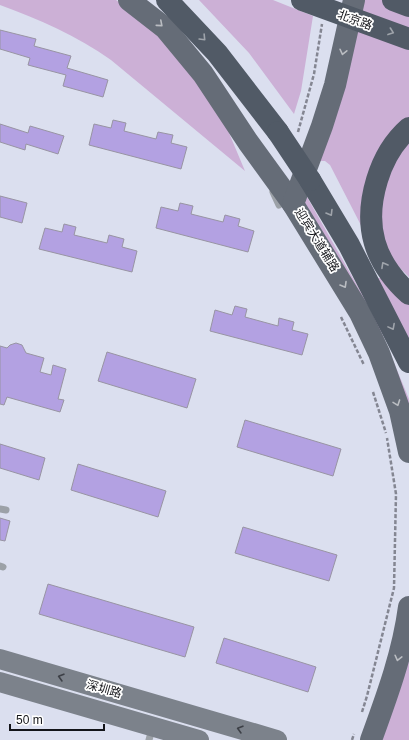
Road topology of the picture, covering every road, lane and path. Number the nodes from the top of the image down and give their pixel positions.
1 (129, 0) edge
2 (166, 0) edge
3 (302, 0) edge
4 (354, 0) edge
5 (393, 0) edge
6 (409, 6) edge
7 (323, 17) dead end
8 (409, 39) edge
9 (409, 128) edge
10 (287, 135) junction
11 (286, 204) junction
12 (409, 294) edge
13 (339, 313) dead end
14 (409, 362) edge
15 (364, 365) dead end
16 (372, 386) dead end
17 (409, 452) edge
18 (409, 607) edge
19 (0, 659) edge
20 (0, 682) edge
21 (360, 718) dead end
22 (151, 733) edge
23 (363, 736) edge
24 (199, 740) edge
25 (277, 740) edge
26 (352, 740) edge

1 -> 11 main road
2 -> 10 highway
3 -> 8 highway, 北京路, bridge
4 -> 11 main road, 迎宾大道辅路
5 - 6 highway
7 - 10 path
12 -> 9 highway
10 -> 14 highway, bridge
11 -> 17 main road, 迎宾大道辅路
13 - 15 path
16 - 21 path
18 -> 23 main road
25 -> 19 street, 深圳路
20 - 22 street, 深圳路
22 - 24 street, 深圳路
23 - 26 path

